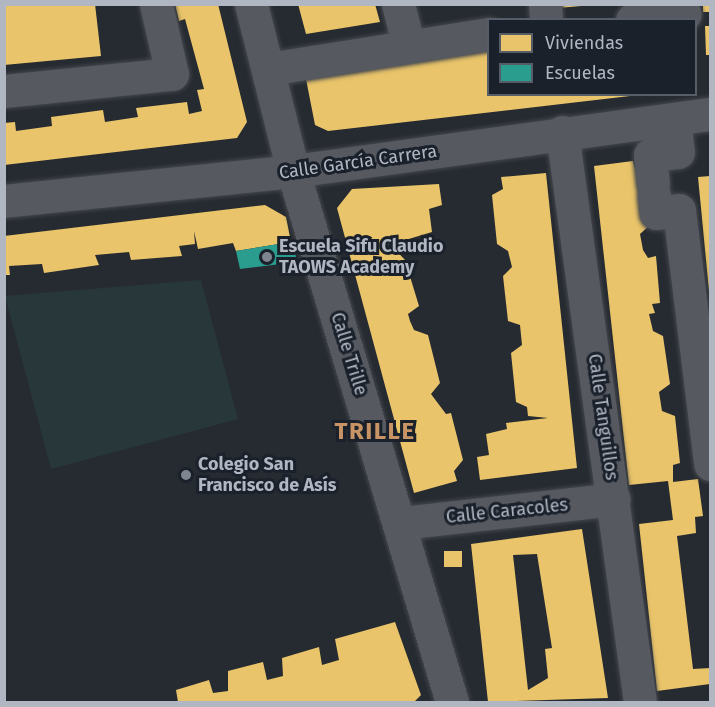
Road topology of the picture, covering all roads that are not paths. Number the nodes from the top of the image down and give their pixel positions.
1 (156, 4) edge
2 (251, 4) edge
3 (398, 4) edge
4 (685, 13) edge
5 (647, 18) edge
6 (487, 34) edge
7 (408, 43) junction
8 (268, 69) junction
9 (4, 91) edge
10 (693, 111) edge
11 (562, 132) junction
12 (293, 171) junction
13 (4, 201) edge
14 (711, 464) edge
15 (614, 499) junction
16 (401, 523) junction
17 (452, 702) edge
18 (640, 702) edge

1 - 9 street
2 - 8 street, Calle Trille
3 - 7 street
4 - 5 street
6 - 7 street
7 - 8 street
8 - 12 street, Calle Trille
10 - 11 street, Calle García Carrera
10 - 14 street
11 - 12 street, Calle García Carrera
11 - 15 street, Calle Tanguillos
12 - 13 street, Calle García Carrera
12 - 16 street, Calle Trille
15 - 16 street, Calle Caracoles
15 - 18 street, Calle Tanguillos
16 - 17 street, Calle Trille

